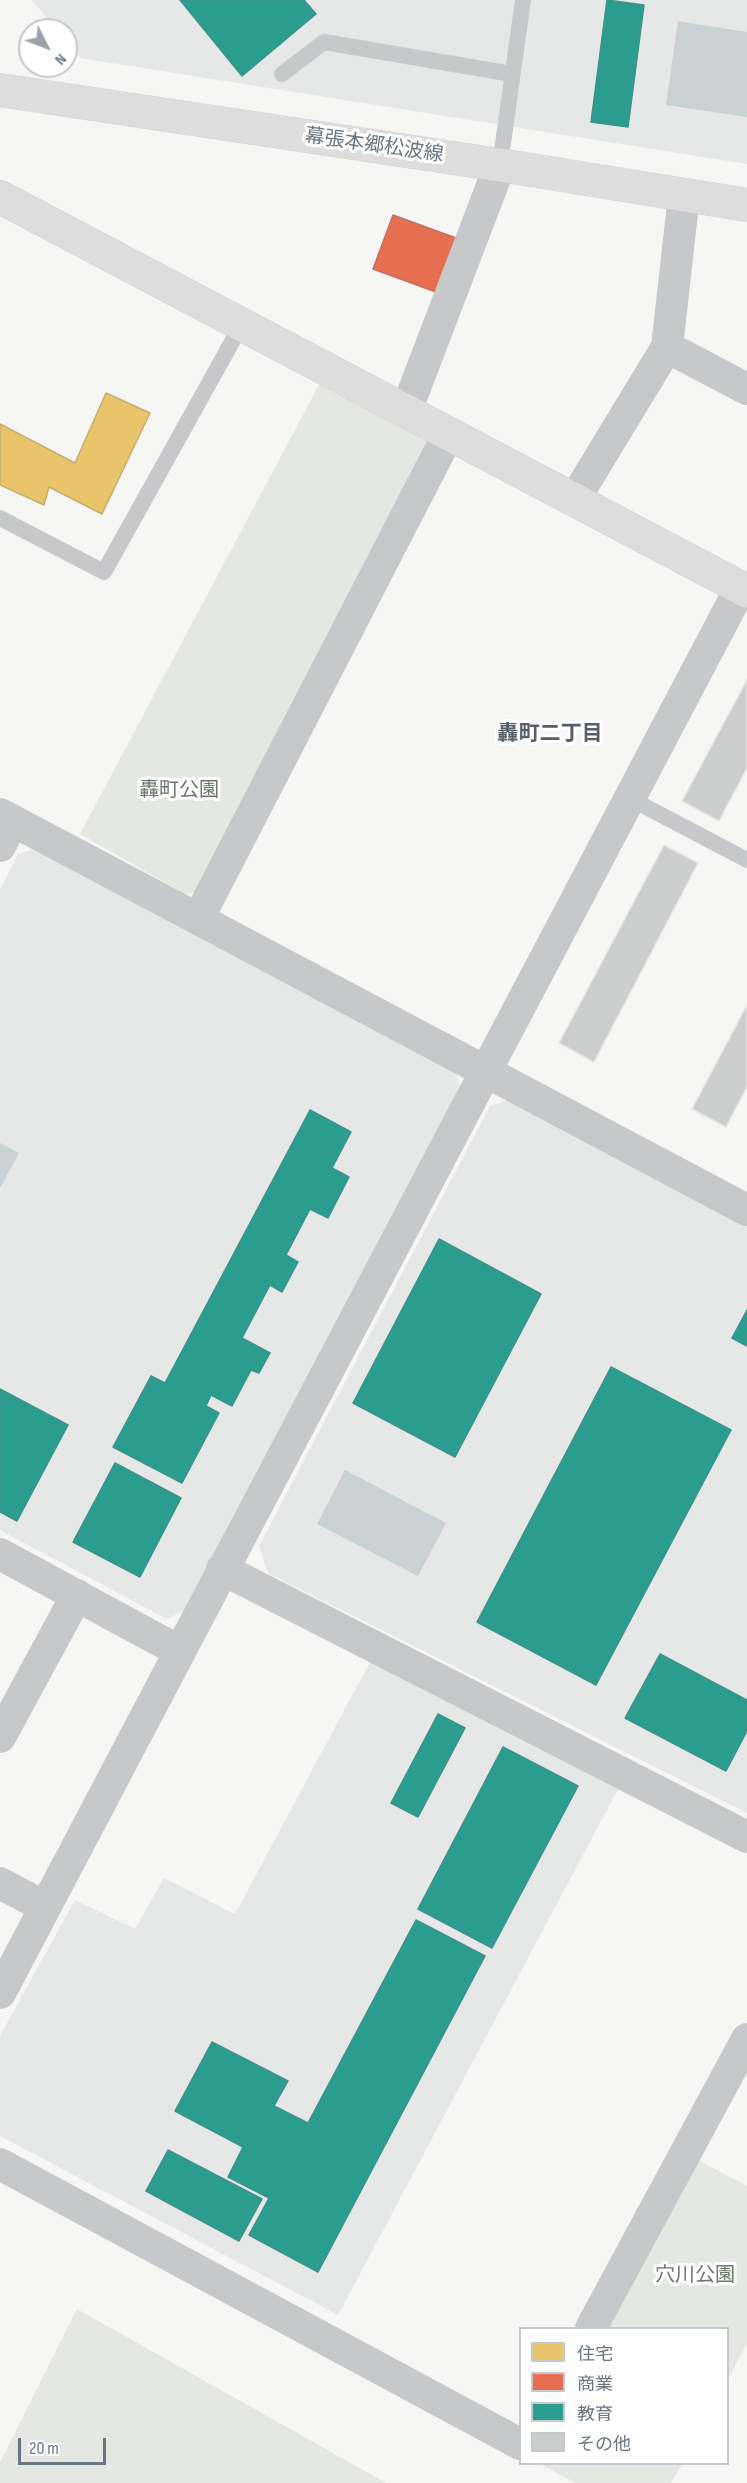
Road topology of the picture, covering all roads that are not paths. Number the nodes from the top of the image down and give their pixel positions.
1 (523, 0) edge
2 (282, 74) dead end
3 (512, 74) junction
4 (0, 90) edge
5 (500, 165) junction
6 (684, 195) junction
7 (0, 197) edge
8 (747, 205) edge
9 (242, 324) junction
10 (667, 347) junction
11 (747, 389) edge
12 (406, 411) junction
13 (449, 434) junction
14 (574, 500) junction
15 (0, 518) edge
16 (744, 589) edge
17 (629, 798) junction
18 (4, 827) edge
19 (747, 860) edge
20 (198, 918) junction
21 (486, 1071) junction
22 (747, 1210) edge
23 (0, 1554) edge
24 (222, 1569) junction
25 (77, 1595) junction
26 (179, 1651) junction
27 (0, 1737) edge
28 (747, 1837) edge
29 (0, 1883) edge
30 (45, 1907) junction
31 (0, 1993) edge
32 (746, 2043) edge
33 (0, 2163) edge
34 (592, 2327) edge
35 (519, 2443) edge

1 - 3 lane
2 - 3 lane
3 - 5 lane
4 - 5 street, 幕張本郷松波線
5 - 6 street, 幕張本郷松波線
5 - 12 street
6 - 8 street, 幕張本郷松波線
6 - 10 street
7 - 9 street
9 - 12 street
9 - 15 lane
10 - 11 street
10 - 14 street
12 - 13 street
13 - 14 street
13 - 20 street
14 - 16 street
16 - 17 street
17 - 19 lane
17 - 21 street
18 - 20 street
20 - 21 street
21 - 22 street
21 - 24 street
23 - 25 street
24 - 26 street
24 - 28 street
25 - 26 street
25 - 27 street
26 - 30 street
29 - 30 street
30 - 31 street
32 - 34 street
33 - 35 street

